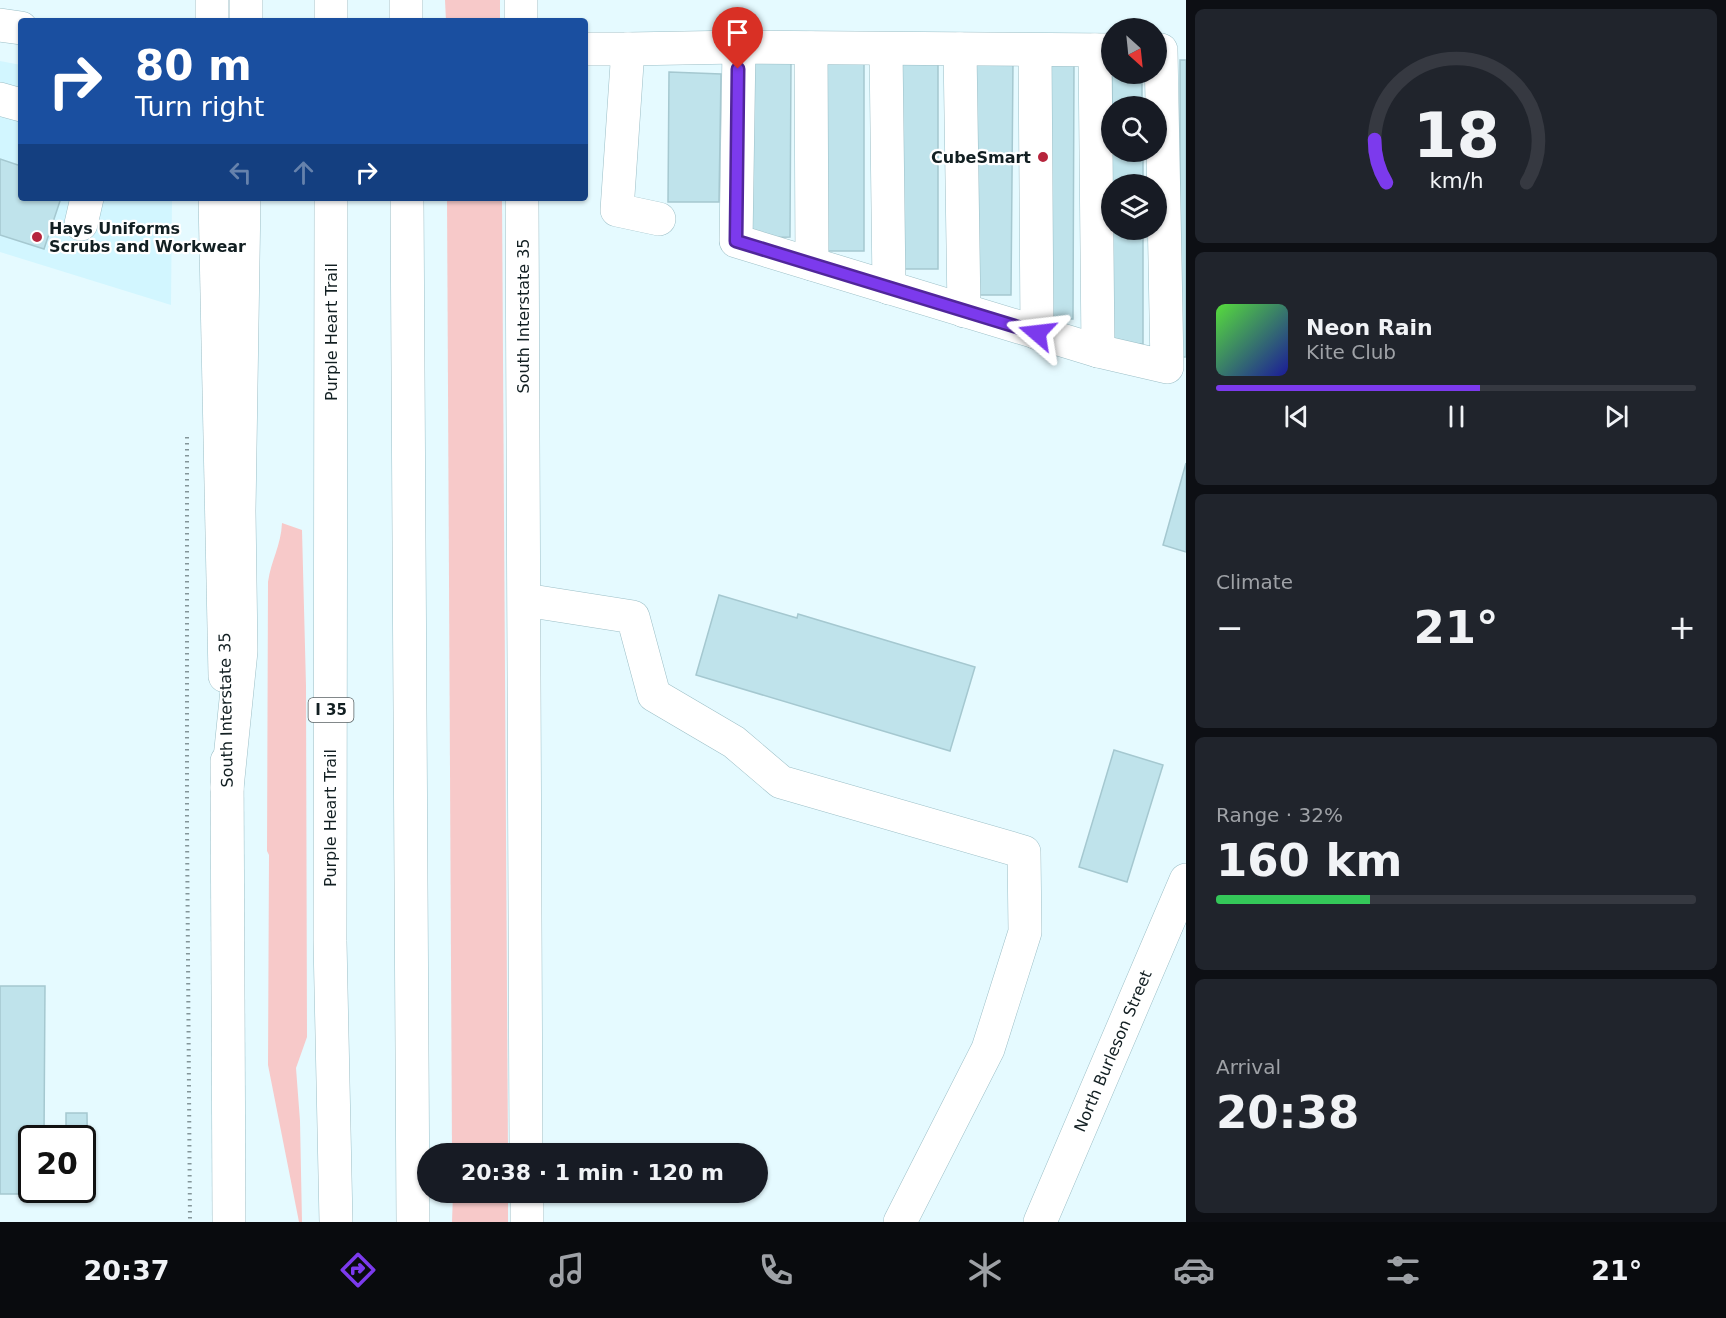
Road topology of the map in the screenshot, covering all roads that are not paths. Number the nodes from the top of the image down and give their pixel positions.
1 (212, 0) edge
2 (246, 0) edge
3 (331, 0) edge
4 (406, 0) edge
5 (521, 0) edge
6 (212, 18) edge
7 (246, 18) edge
8 (331, 18) edge
9 (406, 18) edge
10 (521, 18) edge
11 (0, 25) edge
12 (18, 28) edge
13 (739, 47) junction
14 (811, 48) junction
15 (588, 49) edge
16 (628, 49) junction
17 (886, 49) junction
18 (960, 49) junction
19 (1035, 50) junction
20 (1101, 50) edge
21 (1168, 50) edge
22 (1102, 84) edge
23 (0, 99) edge
24 (18, 104) edge
25 (215, 201) edge
26 (244, 201) edge
27 (331, 201) edge
28 (407, 201) edge
29 (522, 201) edge
30 (659, 219) dead end
31 (812, 264) junction
32 (889, 288) junction
33 (964, 310) junction
34 (1037, 333) junction
35 (1098, 351) junction
36 (525, 600) junction
37 (227, 788) junction
38 (1186, 880) edge
39 (526, 1143) edge
40 (527, 1203) edge
41 (228, 1222) edge
42 (336, 1222) edge
43 (413, 1222) edge
44 (527, 1222) edge
45 (900, 1222) edge
46 (1040, 1222) edge

1 - 6 main road
2 - 7 main road
3 - 8 main road
4 - 9 main road
5 - 10 main road
11 - 12 main road
13 - 14 main road
13 - 16 main road
13 - 31 main road
14 - 17 main road
14 - 31 main road
15 - 16 main road
16 - 30 main road
17 - 18 main road
17 - 32 main road
18 - 19 main road
18 - 33 main road
19 - 20 main road
19 - 34 main road
21 - 35 main road
22 - 35 main road
23 - 24 main road
25 - 37 main road, South Interstate 35
26 - 37 main road
27 - 42 main road, Purple Heart Trail / I 35
28 - 43 main road
29 - 36 main road, South Interstate 35
31 - 32 main road
32 - 33 main road
33 - 34 main road
34 - 35 main road
36 - 39 main road, South Interstate 35
36 - 45 main road
37 - 41 main road, South Interstate 35
38 - 46 main road, North Burleson Street
40 - 44 main road

